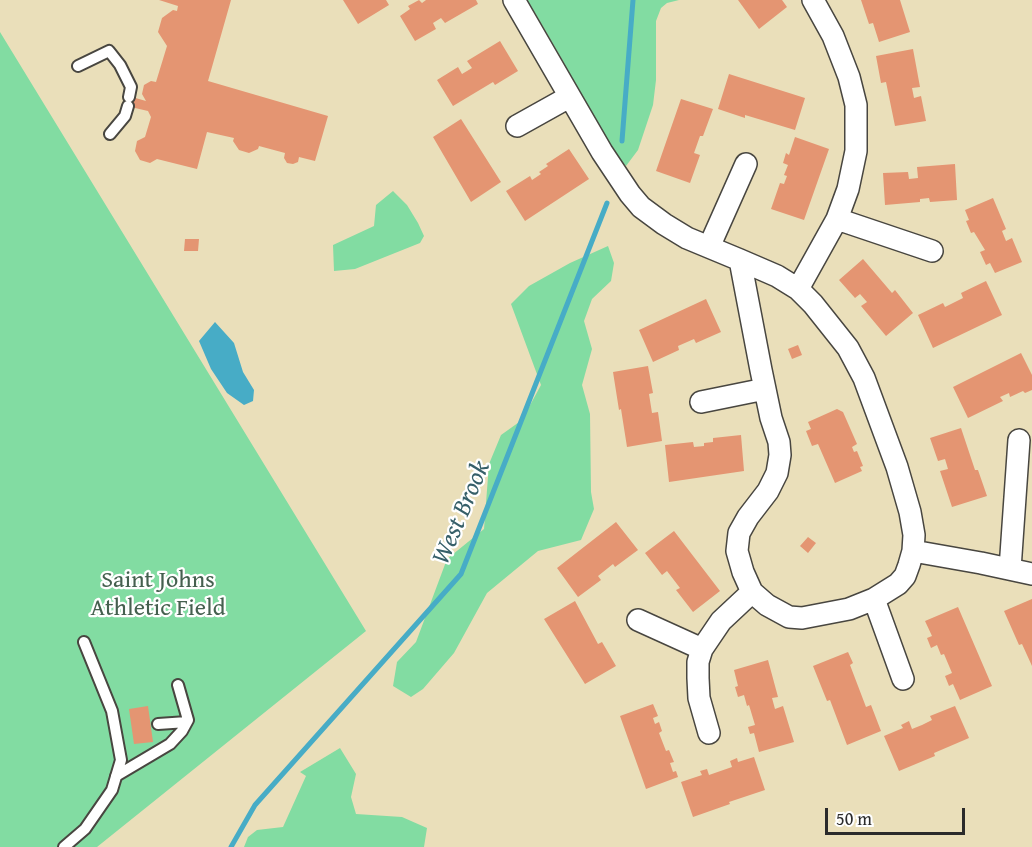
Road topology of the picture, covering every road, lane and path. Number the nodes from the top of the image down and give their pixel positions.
1 (514, 0) edge
2 (813, 0) edge
3 (78, 66) dead end
4 (569, 97) junction
5 (517, 126) dead end
6 (110, 134) dead end
7 (746, 164) dead end
8 (837, 219) junction
9 (709, 247) junction
10 (932, 251) dead end
11 (740, 260) junction
12 (798, 289) junction
13 (765, 389) junction
14 (701, 402) dead end
15 (1019, 440) dead end
16 (913, 551) junction
17 (1010, 569) junction
18 (1032, 574) edge
19 (752, 592) junction
20 (874, 599) junction
21 (638, 620) dead end
22 (84, 642) dead end
23 (702, 649) junction
24 (903, 678) dead end
25 (178, 685) dead end
26 (187, 722) junction
27 (158, 724) dead end
28 (709, 733) dead end
29 (116, 776) junction
30 (64, 847) edge

1 - 4 street
2 - 8 street
3 - 6 lane
4 - 5 street
4 - 9 street
7 - 9 street
8 - 10 street
8 - 12 street
9 - 11 street
11 - 12 street
11 - 13 street
12 - 16 street
13 - 14 street
13 - 19 street
15 - 17 street
16 - 17 street
16 - 20 street
17 - 18 street
19 - 20 street
19 - 23 street
20 - 24 street
21 - 23 street
22 - 29 lane
23 - 28 street
25 - 26 lane
26 - 27 lane
26 - 29 lane
29 - 30 lane

